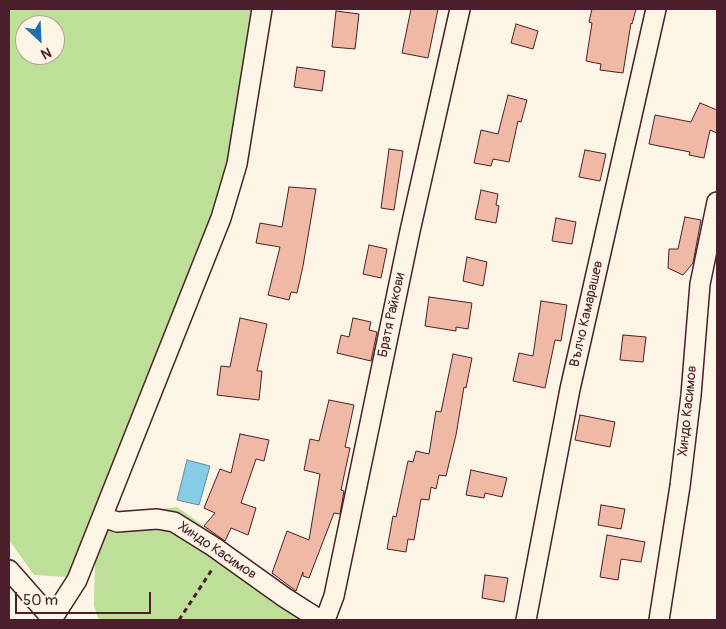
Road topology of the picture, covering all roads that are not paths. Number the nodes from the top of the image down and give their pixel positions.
1 (262, 9) edge
2 (460, 9) edge
3 (656, 9) edge
4 (717, 202) edge
5 (103, 517) junction
6 (9, 570) edge
7 (52, 620) edge
8 (320, 620) edge
9 (325, 620) edge
10 (526, 620) edge
11 (659, 620) edge

1 - 5 street
2 - 9 street, Братя Райкови
3 - 10 street, Вълчо Камарашев
4 - 11 street, Хиндо Касимов
5 - 7 street
5 - 8 street, Хиндо Касимов
6 - 7 street

